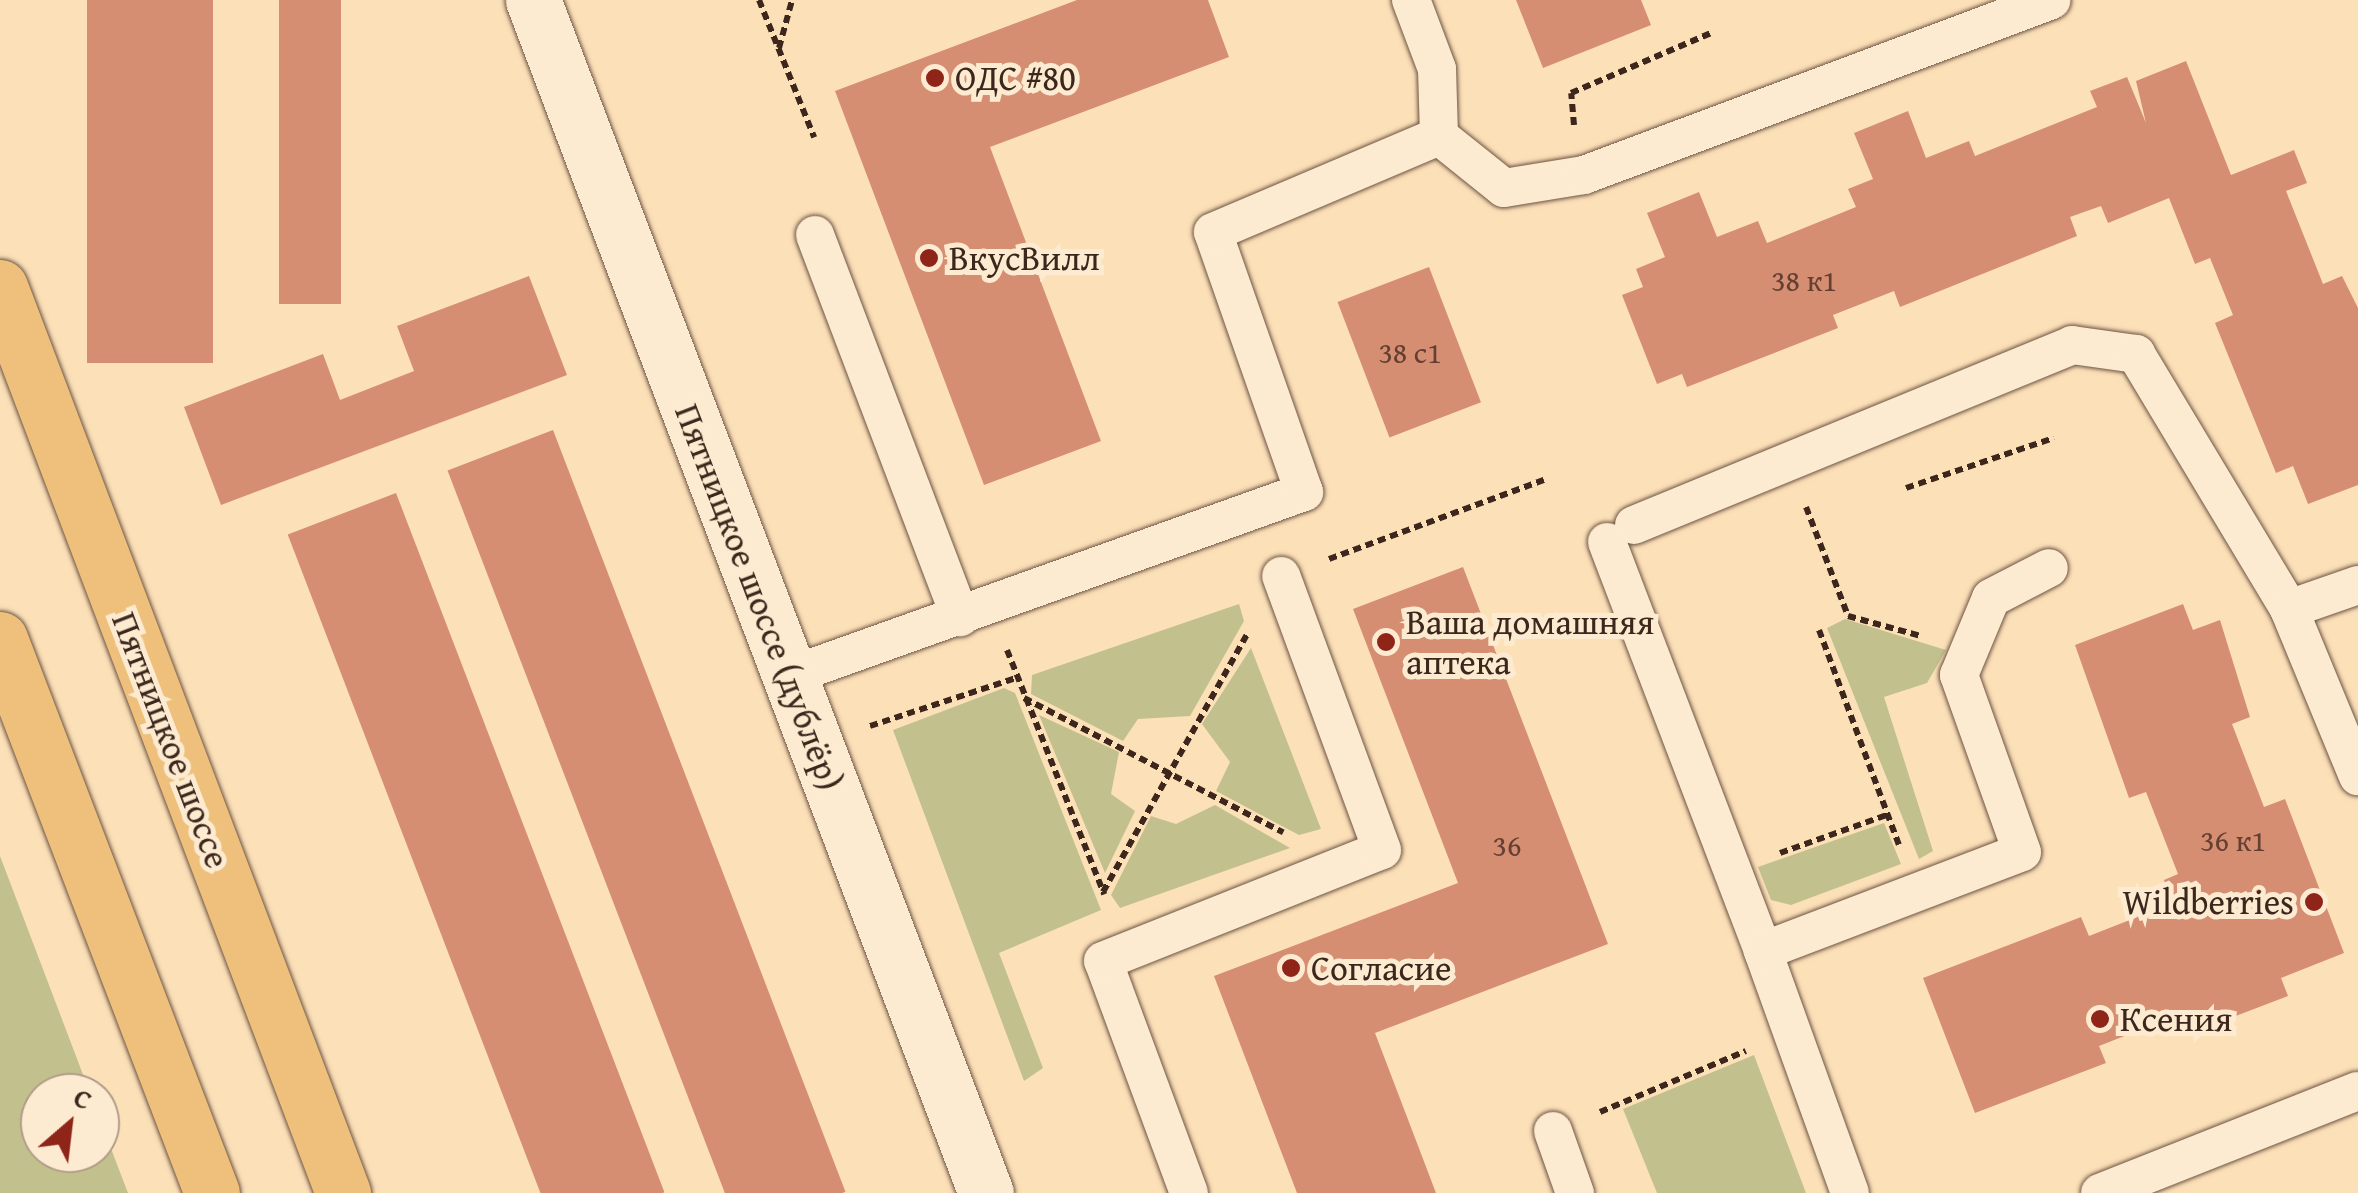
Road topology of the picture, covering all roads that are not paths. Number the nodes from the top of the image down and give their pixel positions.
1 (533, 0) edge
2 (1411, 0) edge
3 (2052, 0) edge
4 (1438, 136) junction
5 (816, 235) dead end
6 (0, 288) edge
7 (2049, 568) dead end
8 (1280, 576) road end
9 (2358, 585) edge
10 (2289, 609) junction
11 (960, 617) junction
12 (0, 639) edge
13 (790, 676) junction
14 (2358, 776) edge
15 (1763, 951) junction
16 (2358, 1091) edge
17 (1553, 1131) road end
18 (212, 1193) edge
19 (343, 1193) edge
20 (986, 1193) edge
21 (1189, 1193) edge
22 (1574, 1193) edge
23 (1850, 1193) edge
24 (2100, 1193) edge

1 - 13 street, Пятницкое шоссе (дублёр)
2 - 4 lane
3 - 4 lane
4 - 11 lane
5 - 11 lane
6 - 19 main road, Пятницкое шоссе
7 - 15 lane
8 - 21 lane
9 - 10 lane
10 - 14 lane
10 - 15 lane
11 - 13 lane
12 - 18 main road
13 - 20 street, Пятницкое шоссе (дублёр)
15 - 23 lane
16 - 24 lane
17 - 22 lane

